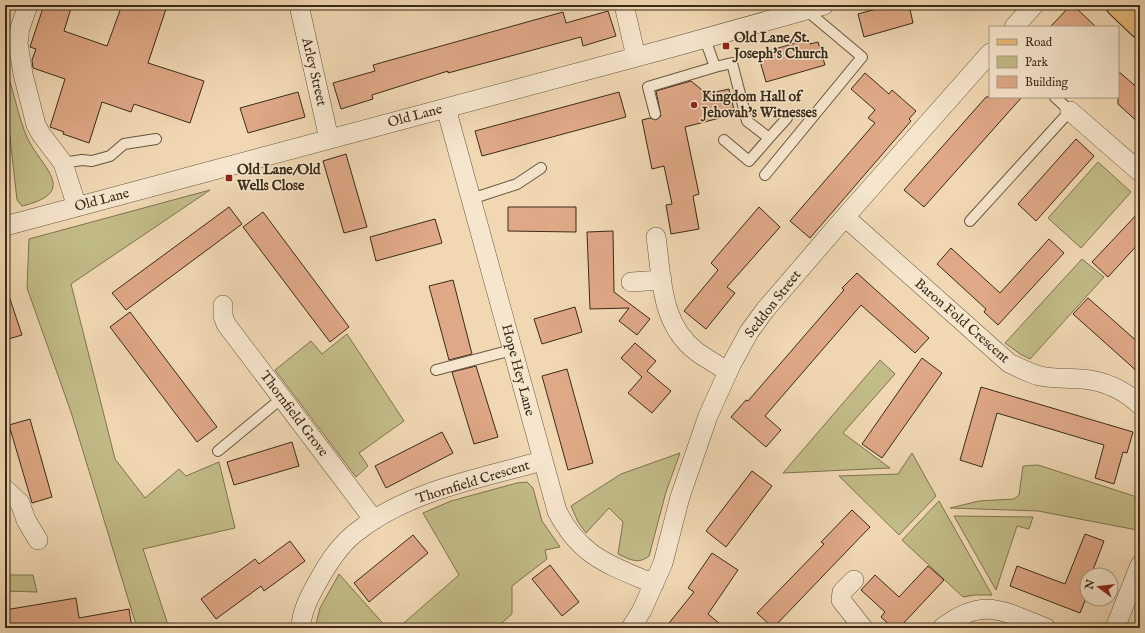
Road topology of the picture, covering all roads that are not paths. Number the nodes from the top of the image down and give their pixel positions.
1 (28, 5) edge
2 (299, 5) edge
3 (624, 5) edge
4 (824, 5) edge
5 (1034, 5) edge
6 (1117, 5) edge
7 (806, 10) junction
8 (1015, 26) edge
9 (1140, 27) edge
10 (705, 39) junction
11 (989, 54) edge
12 (636, 57) junction
13 (715, 67) junction
14 (1056, 98) edge
15 (446, 108) junction
16 (1070, 111) junction
17 (654, 114) dead end
18 (787, 118) dead end
19 (769, 138) junction
20 (156, 139) dead end
21 (329, 139) junction
22 (724, 140) dead end
23 (63, 163) junction
24 (541, 168) dead end
25 (1140, 172) edge
26 (765, 175) dead end
27 (471, 199) junction
28 (77, 207) junction
29 (845, 217) junction
30 (970, 221) dead end
31 (5, 226) edge
32 (656, 237) dead end
33 (662, 280) junction
34 (631, 282) dead end
35 (223, 305) dead end
36 (512, 350) junction
37 (436, 370) dead end
38 (728, 372) junction
39 (282, 398) junction
40 (1140, 405) edge
41 (218, 451) dead end
42 (542, 461) junction
43 (5, 489) edge
44 (374, 520) junction
45 (38, 540) dead end
46 (1140, 565) edge
47 (854, 580) dead end
48 (654, 584) junction
49 (301, 628) edge
50 (631, 628) edge
51 (863, 628) edge
52 (942, 628) edge
53 (1046, 628) edge
54 (1115, 628) edge

1 - 23 street
2 - 21 street, Arley Street
3 - 12 street
4 - 7 street, Old Lane
5 - 8 street
6 - 9 main road
7 - 10 street, Old Lane
7 - 26 lane
10 - 12 street, Old Lane
10 - 13 lane
11 - 29 street, Seddon Street
12 - 15 street, Old Lane
13 - 17 lane
13 - 19 lane
14 - 16 lane
15 - 21 street, Old Lane
15 - 27 street, Hope Hey Lane
16 - 25 street
16 - 30 lane
18 - 19 lane
19 - 22 lane
20 - 23 lane
21 - 28 street, Old Lane
23 - 28 street
24 - 27 lane
27 - 36 street, Hope Hey Lane
28 - 31 street, Old Lane
29 - 38 street, Seddon Street
29 - 40 street, Baron Fold Crescent
32 - 33 street
33 - 34 street
33 - 38 street
35 - 39 street, Thornfield Grove
36 - 37 lane
36 - 42 street, Hope Hey Lane
38 - 48 street, Seddon Street
39 - 41 lane
39 - 44 street, Thornfield Grove
42 - 44 street, Thornfield Crescent
42 - 48 street, Hope Hey Lane
43 - 45 street
44 - 49 street, Thornfield Crescent
46 - 54 street
47 - 51 street
48 - 50 street, Seddon Street
52 - 53 street

